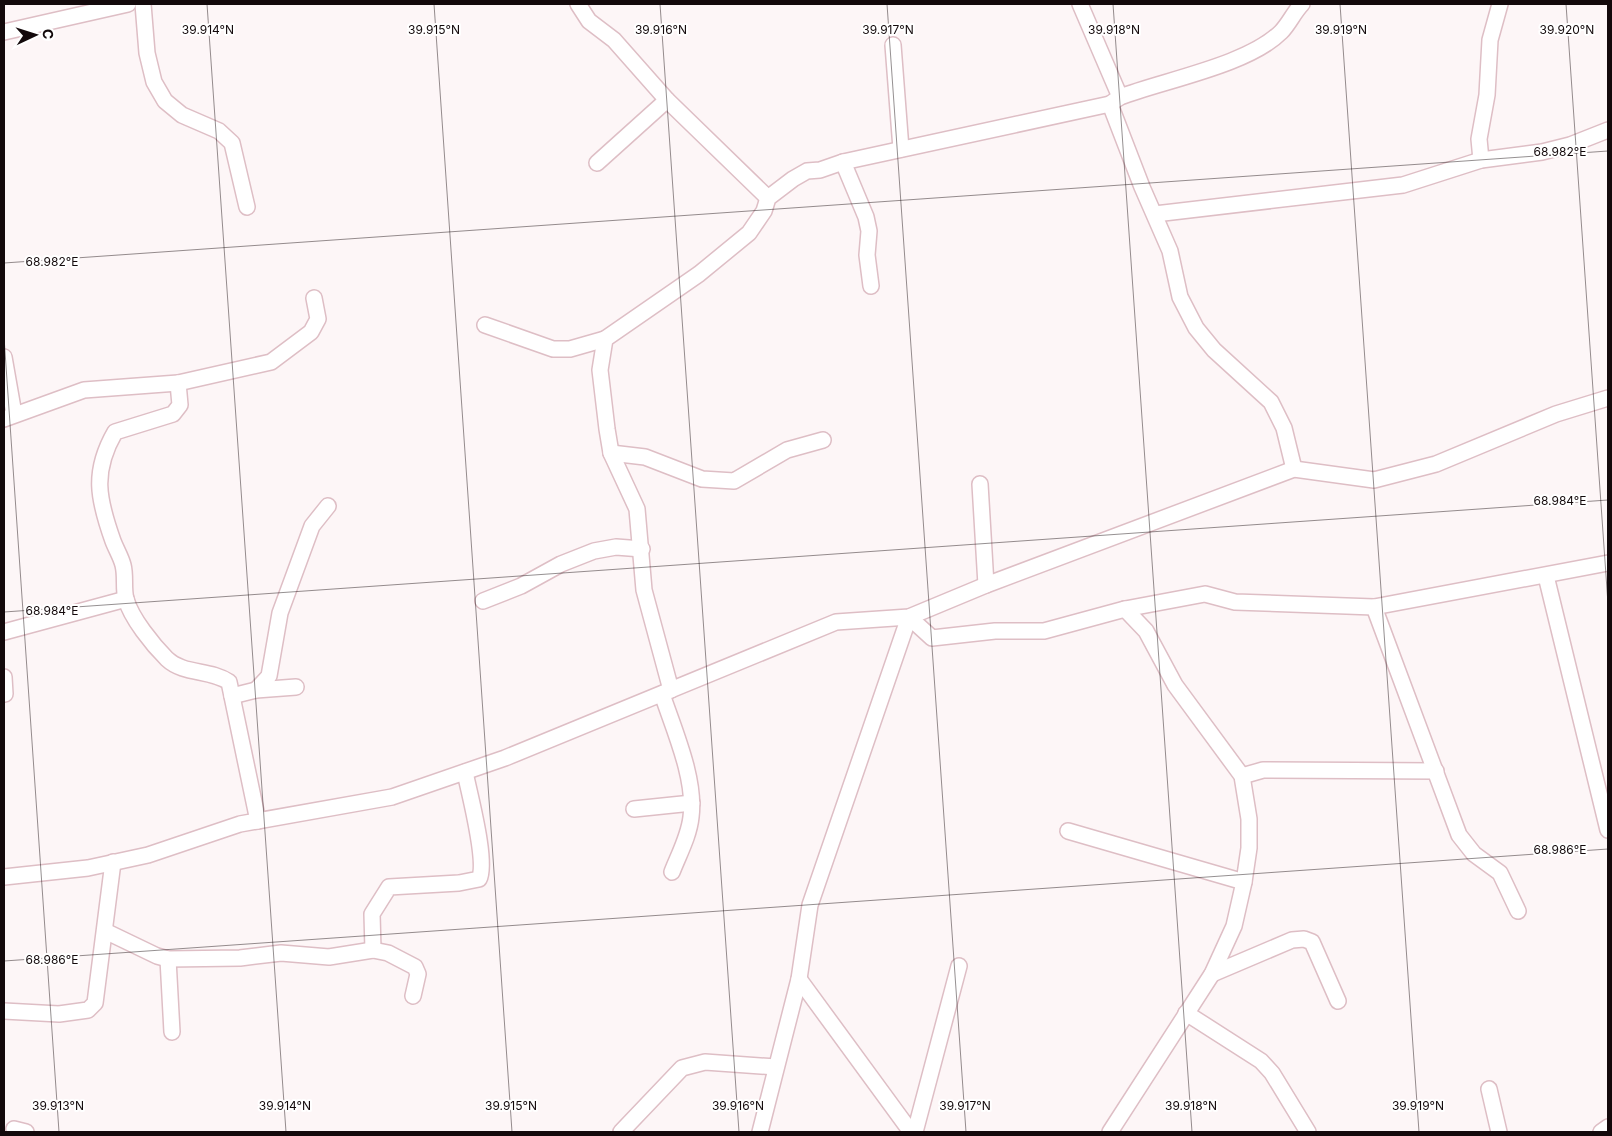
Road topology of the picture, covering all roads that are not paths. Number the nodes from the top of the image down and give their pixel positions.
1 (128, 4) edge
2 (143, 4) edge
3 (578, 4) edge
4 (1080, 4) edge
5 (1302, 4) edge
6 (1500, 4) edge
7 (4, 32) edge
8 (893, 45) dead end
9 (667, 100) junction
10 (1115, 100) junction
11 (1608, 130) edge
12 (901, 149) junction
13 (1481, 160) junction
14 (843, 162) junction
15 (597, 163) dead end
16 (768, 198) junction
17 (247, 207) dead end
18 (1155, 214) junction
19 (871, 286) dead end
20 (314, 298) dead end
21 (486, 326) dead end
22 (605, 339) junction
23 (4, 357) edge
24 (178, 383) junction
25 (1608, 398) edge
26 (9, 417) edge
27 (823, 440) dead end
28 (612, 452) junction
29 (1294, 469) junction
30 (980, 484) dead end
31 (328, 506) dead end
32 (642, 549) junction
33 (1608, 564) edge
34 (1546, 576) junction
35 (986, 585) junction
36 (126, 599) junction
37 (483, 601) dead end
38 (1374, 608) junction
39 (1125, 609) junction
40 (909, 617) junction
41 (4, 632) edge
42 (4, 677) edge
43 (296, 687) dead end
44 (256, 690) junction
45 (667, 692) junction
46 (5, 694) dead end
47 (232, 696) junction
48 (1436, 771) junction
49 (465, 772) junction
50 (1242, 776) junction
51 (692, 803) junction
52 (634, 809) dead end
53 (258, 821) junction
54 (1608, 830) edge
55 (1068, 831) dead end
56 (114, 862) junction
57 (672, 872) dead end
58 (4, 877) edge
59 (1244, 882) junction
60 (1518, 911) dead end
61 (105, 931) junction
62 (373, 950) junction
63 (168, 959) junction
64 (959, 966) dead end
65 (1212, 974) junction
66 (799, 979) junction
67 (413, 996) dead end
68 (1338, 1001) dead end
69 (4, 1011) edge
70 (1186, 1013) junction
71 (172, 1032) dead end
72 (776, 1067) junction
73 (1489, 1090) dead end
74 (1608, 1127) edge
75 (621, 1132) edge
76 (760, 1132) edge
77 (913, 1132) edge
78 (1110, 1132) edge
79 (1308, 1132) edge
80 (1499, 1132) edge
81 (1601, 1132) edge

1 - 7 street
2 - 17 street
3 - 9 street
4 - 10 street
5 - 10 street
6 - 13 street
8 - 12 street
9 - 15 street
9 - 16 street
10 - 12 street
10 - 18 street
11 - 13 street
12 - 14 street
13 - 18 street
14 - 16 street
14 - 19 street
16 - 22 street
18 - 29 street
20 - 24 street
21 - 22 street
22 - 28 street
23 - 26 street
24 - 26 street
24 - 36 street
25 - 29 street
27 - 28 street
28 - 32 street
29 - 35 street
30 - 35 street
31 - 44 street
32 - 37 street
32 - 45 street
33 - 34 street
34 - 38 street
34 - 54 street
35 - 40 street
36 - 41 street
36 - 47 street
38 - 39 street
38 - 48 street
39 - 40 street
39 - 50 street
40 - 45 street
40 - 66 street
42 - 46 street
43 - 44 street
44 - 47 street
45 - 49 street
45 - 51 street
47 - 53 street
48 - 50 street
48 - 60 street
49 - 53 street
49 - 62 street
50 - 59 street
51 - 52 street
51 - 57 street
53 - 56 street
55 - 59 street
56 - 58 street
56 - 61 street
59 - 65 street
61 - 63 street
61 - 69 street
62 - 63 street
62 - 67 street
63 - 71 street
64 - 77 street
65 - 68 street
65 - 70 street
66 - 72 street
66 - 77 street
70 - 78 street
70 - 79 street
72 - 75 street
72 - 76 street
73 - 80 street
74 - 81 street

